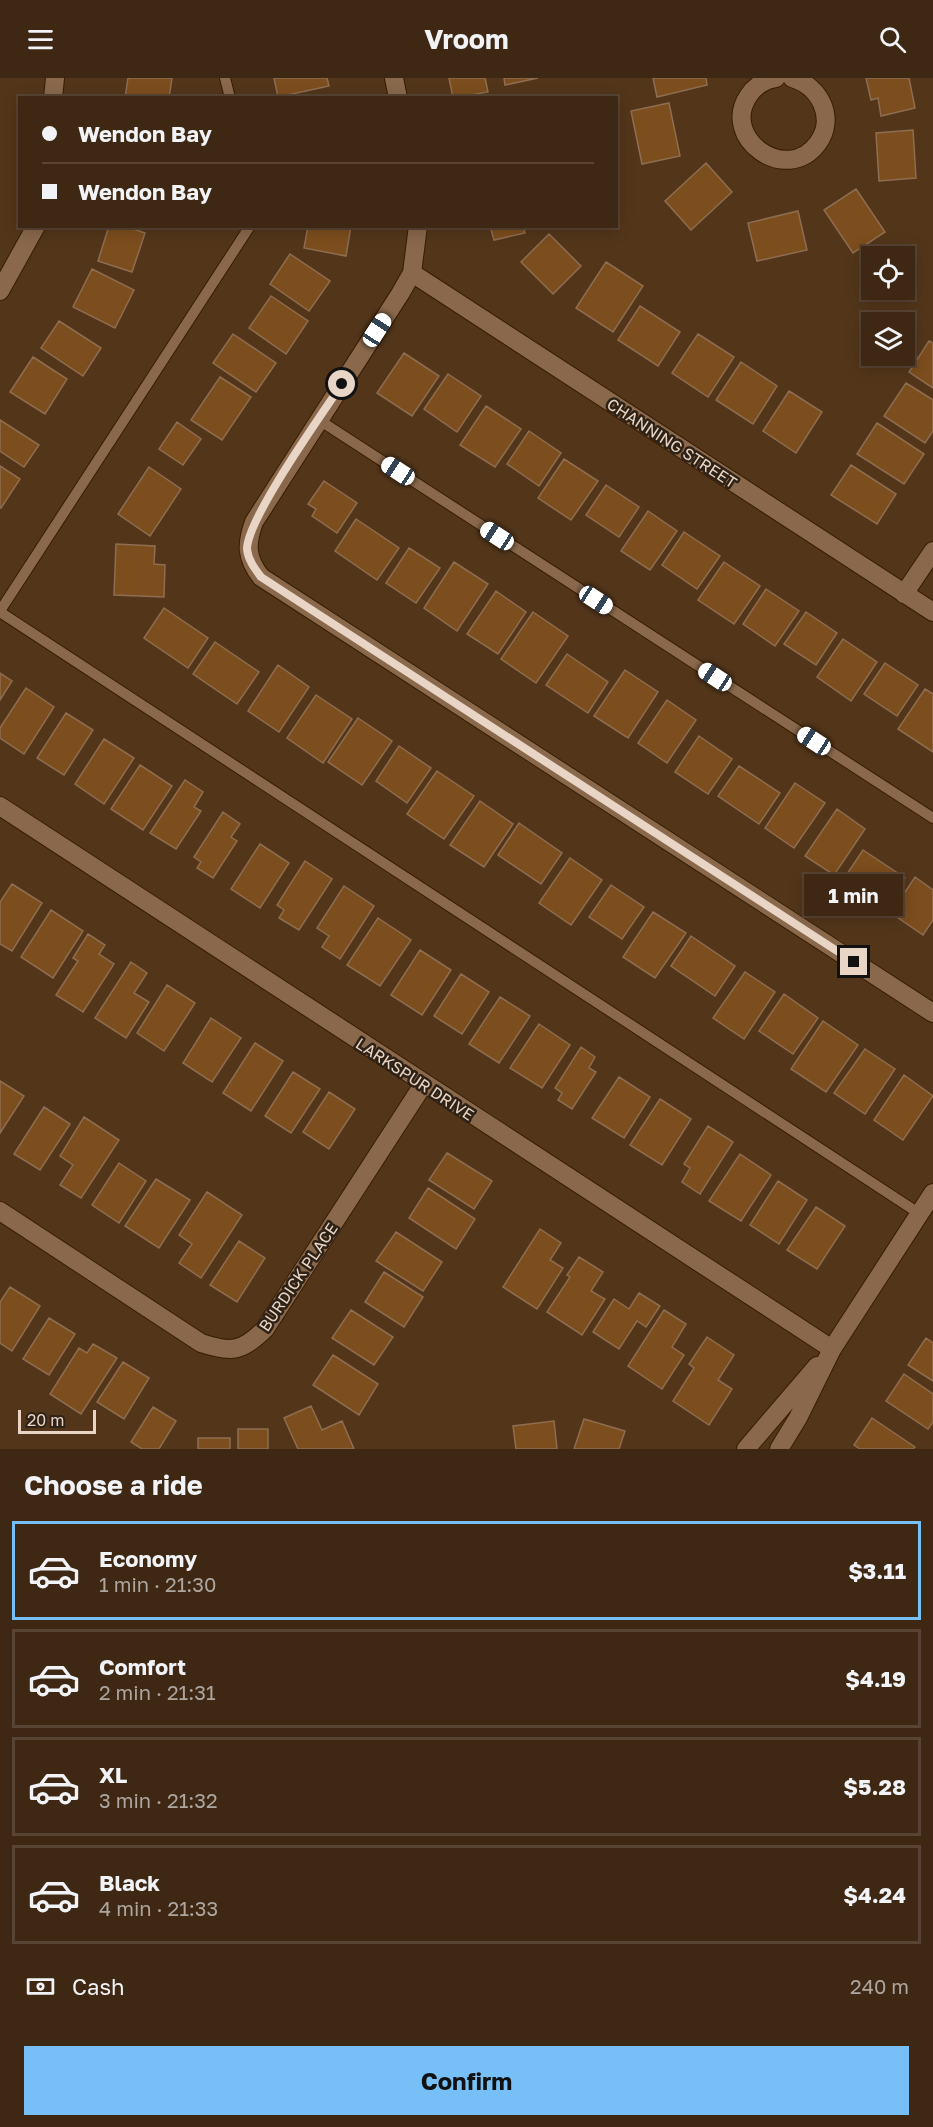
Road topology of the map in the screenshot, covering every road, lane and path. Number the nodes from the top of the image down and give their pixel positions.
1 (55, 78) edge
2 (225, 78) edge
3 (394, 78) edge
4 (772, 78) edge
5 (776, 78) edge
6 (792, 78) edge
7 (53, 96) edge
8 (230, 96) edge
9 (398, 96) edge
10 (35, 228) edge
11 (249, 228) edge
12 (418, 228) edge
13 (412, 273) junction
14 (0, 291) edge
15 (319, 420) junction
16 (933, 551) edge
17 (904, 594) junction
18 (0, 611) edge
19 (933, 612) edge
20 (0, 806) edge
21 (933, 818) edge
22 (933, 1013) edge
23 (423, 1085) junction
24 (933, 1193) edge
25 (0, 1211) edge
26 (920, 1214) junction
27 (832, 1349) junction
28 (746, 1449) edge
29 (779, 1449) edge

1 - 7 street
2 - 8 lane
3 - 9 street
4 - 5 street
4 - 6 street
10 - 14 street
11 - 18 lane
12 - 13 street
13 - 15 street
13 - 17 street, CHANNING STREET
15 - 21 lane
15 - 22 street
16 - 17 street
17 - 19 street, CHANNING STREET
18 - 26 lane
20 - 23 street, LARKSPUR DRIVE
23 - 25 street, BURDICK PLACE
23 - 27 street, LARKSPUR DRIVE
24 - 26 street
26 - 27 street
27 - 28 street
27 - 29 street

